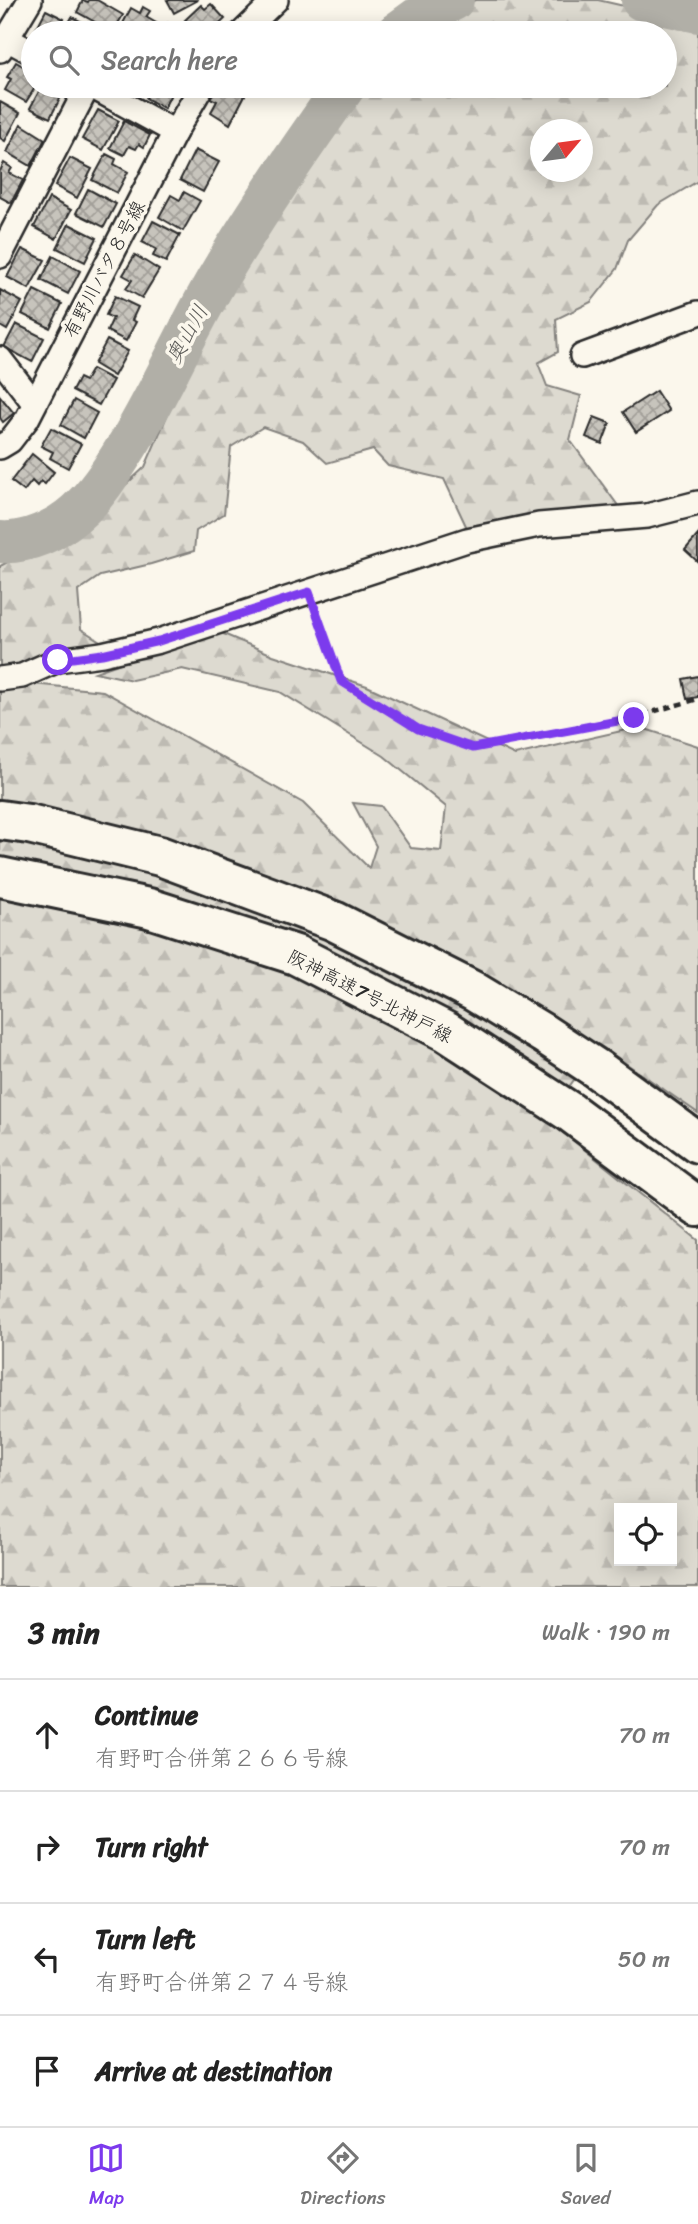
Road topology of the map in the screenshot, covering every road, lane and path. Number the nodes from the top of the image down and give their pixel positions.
1 (30, 0) edge
2 (276, 0) edge
3 (254, 21) edge
4 (4, 45) edge
5 (21, 50) edge
6 (84, 98) edge
7 (112, 98) edge
8 (195, 98) edge
9 (175, 132) junction
10 (0, 256) edge
11 (698, 313) edge
12 (582, 356) dead end
13 (0, 359) edge
14 (34, 403) junction
15 (0, 447) edge
16 (698, 503) edge
17 (309, 592) junction
18 (0, 679) edge
19 (698, 699) edge
20 (0, 820) edge
21 (0, 877) edge
22 (570, 1112) junction
23 (698, 1143) edge
24 (698, 1207) edge
25 (698, 1217) edge

1 - 4 street
2 - 3 street
4 - 5 street
6 - 10 street
7 - 9 street
8 - 9 street, 有野川バタ８号線
9 - 14 street, 有野川バタ８号線
11 - 12 street
13 - 14 street
14 - 15 street, 有野川バタ８号線
16 - 17 street
17 - 18 street
17 - 19 path
20 - 23 highway
21 - 22 highway, 阪神高速7号北神戸線
22 - 24 highway, 阪神高速7号北神戸線
22 - 25 highway

